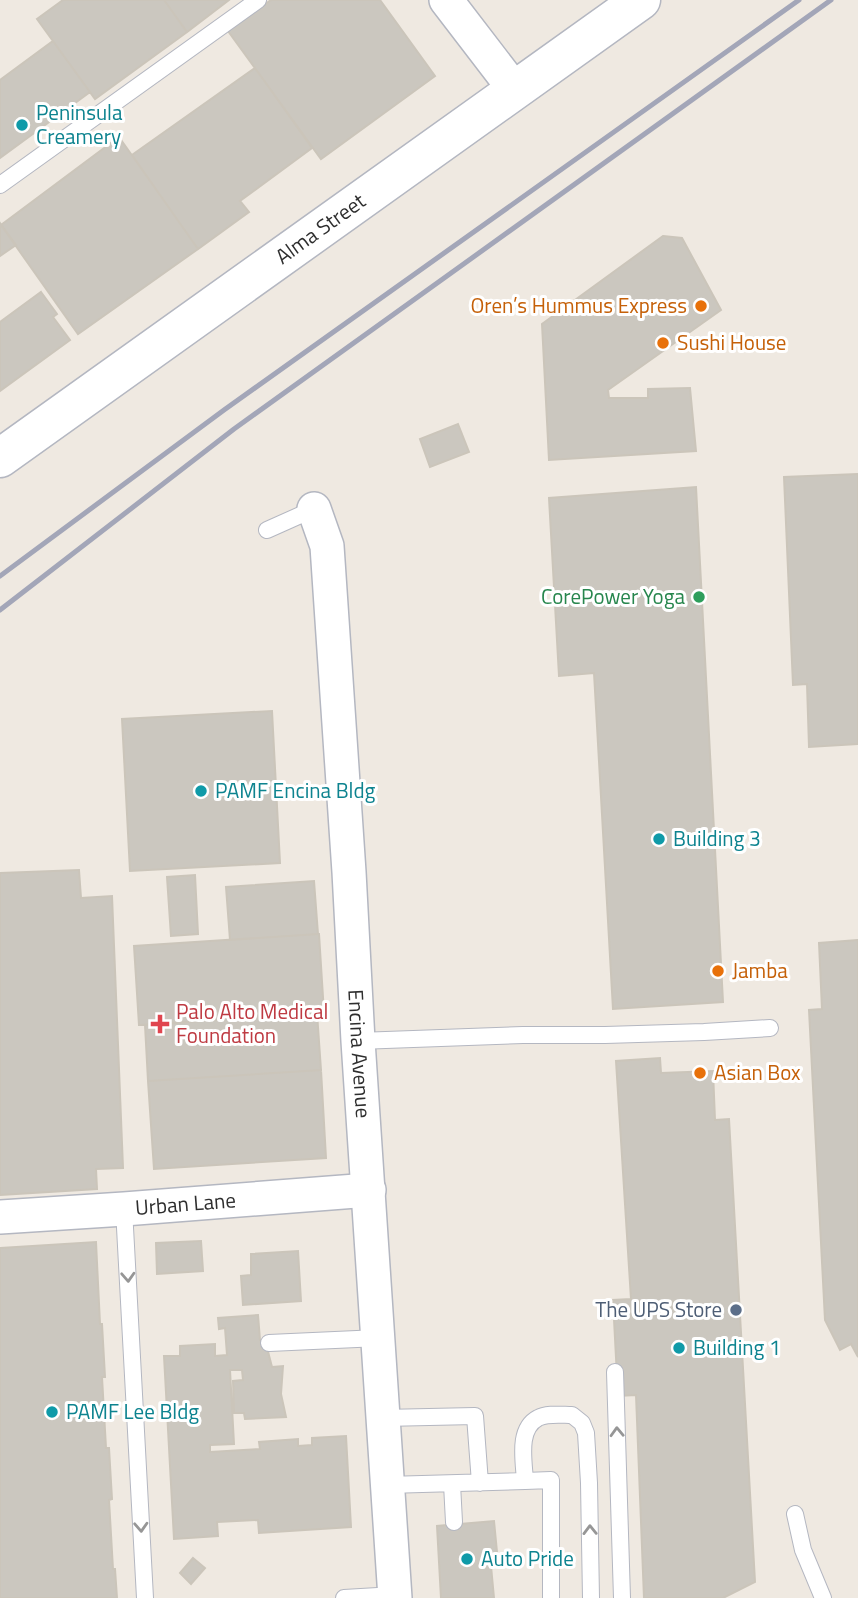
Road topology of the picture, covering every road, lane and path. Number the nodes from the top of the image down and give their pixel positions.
1 (258, 0) edge
2 (641, 0) edge
3 (448, 1) edge
4 (515, 90) junction
5 (0, 185) edge
6 (0, 458) edge
7 (314, 509) joint
8 (267, 530) dead end
9 (770, 1028) dead end
10 (358, 1041) junction
11 (369, 1190) junction
12 (124, 1209) junction
13 (0, 1217) edge
14 (379, 1338) junction
15 (269, 1343) dead end
16 (615, 1372) dead end
17 (383, 1418) junction
18 (525, 1481) junction
19 (480, 1483) junction
20 (452, 1484) junction
21 (387, 1485) junction
22 (795, 1514) dead end
23 (454, 1522) dead end
24 (395, 1597) edge
25 (145, 1598) edge
26 (344, 1598) edge
27 (551, 1598) edge
28 (591, 1598) edge
29 (622, 1598) edge
30 (823, 1598) edge

1 - 5 lane
2 - 4 main road, Alma Street
3 - 4 street
4 - 6 main road, Alma Street
7 - 8 lane
7 - 10 street, Encina Avenue
9 - 10 lane
10 - 11 street, Encina Avenue
11 - 12 street, Urban Lane
11 - 14 street, Encina Avenue
12 - 13 street, Urban Lane
12 -> 25 lane
14 - 15 lane
14 - 17 street, Encina Avenue
29 -> 16 lane
17 - 19 lane
17 - 21 street, Encina Avenue
18 - 19 lane
18 - 27 lane
28 -> 18 lane
19 - 20 lane
20 - 21 lane
20 - 23 lane
21 - 24 street, Encina Avenue
22 - 30 lane
24 - 26 lane

